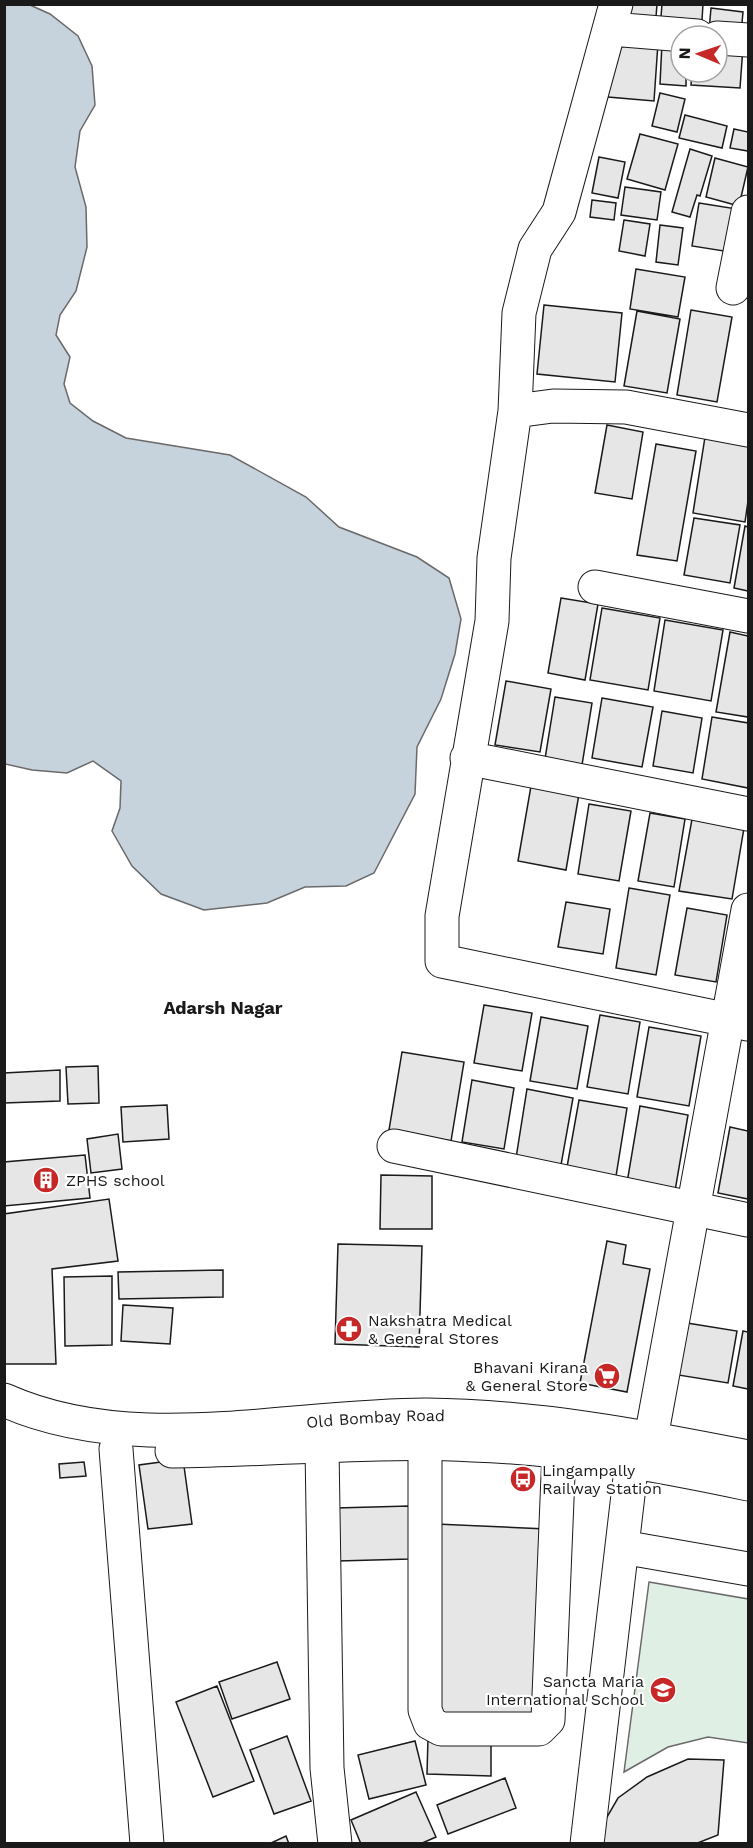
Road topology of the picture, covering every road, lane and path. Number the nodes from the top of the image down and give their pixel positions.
1 (614, 17) edge
2 (669, 30) edge
3 (729, 39) edge
4 (748, 40) edge
5 (748, 212) edge
6 (733, 288) dead end
7 (516, 411) junction
8 (748, 430) edge
9 (595, 587) dead end
10 (748, 616) edge
11 (467, 758) junction
12 (748, 814) edge
13 (748, 910) edge
14 (738, 1022) edge
15 (394, 1146) dead end
16 (692, 1208) junction
17 (748, 1220) edge
18 (4, 1400) edge
19 (4, 1422) edge
20 (425, 1444) junction
21 (322, 1447) junction
22 (116, 1449) junction
23 (642, 1450) junction
24 (559, 1451) junction
25 (748, 1457) edge
26 (748, 1484) edge
27 (622, 1547) junction
28 (748, 1569) edge
29 (147, 1844) edge
30 (335, 1844) edge
31 (587, 1844) edge

1 - 2 street
1 - 7 street
3 - 4 street
5 - 6 street
7 - 8 street
7 - 11 street
9 - 10 street
11 - 12 street
11 - 14 street
13 - 14 street
14 - 16 street
15 - 16 street
16 - 17 street
16 - 23 street
18 - 23 street, Old Bombay Road
19 - 22 street, Old Bombay Road
20 - 21 street, Old Bombay Road
20 - 24 street, Old Bombay Road
20 - 24 street
21 - 22 street, Old Bombay Road
21 - 30 street
22 - 29 street
23 - 24 street, Old Bombay Road
23 - 25 street, Old Bombay Road
23 - 26 street, Old Bombay Road
23 - 27 street
27 - 28 street
27 - 31 street

